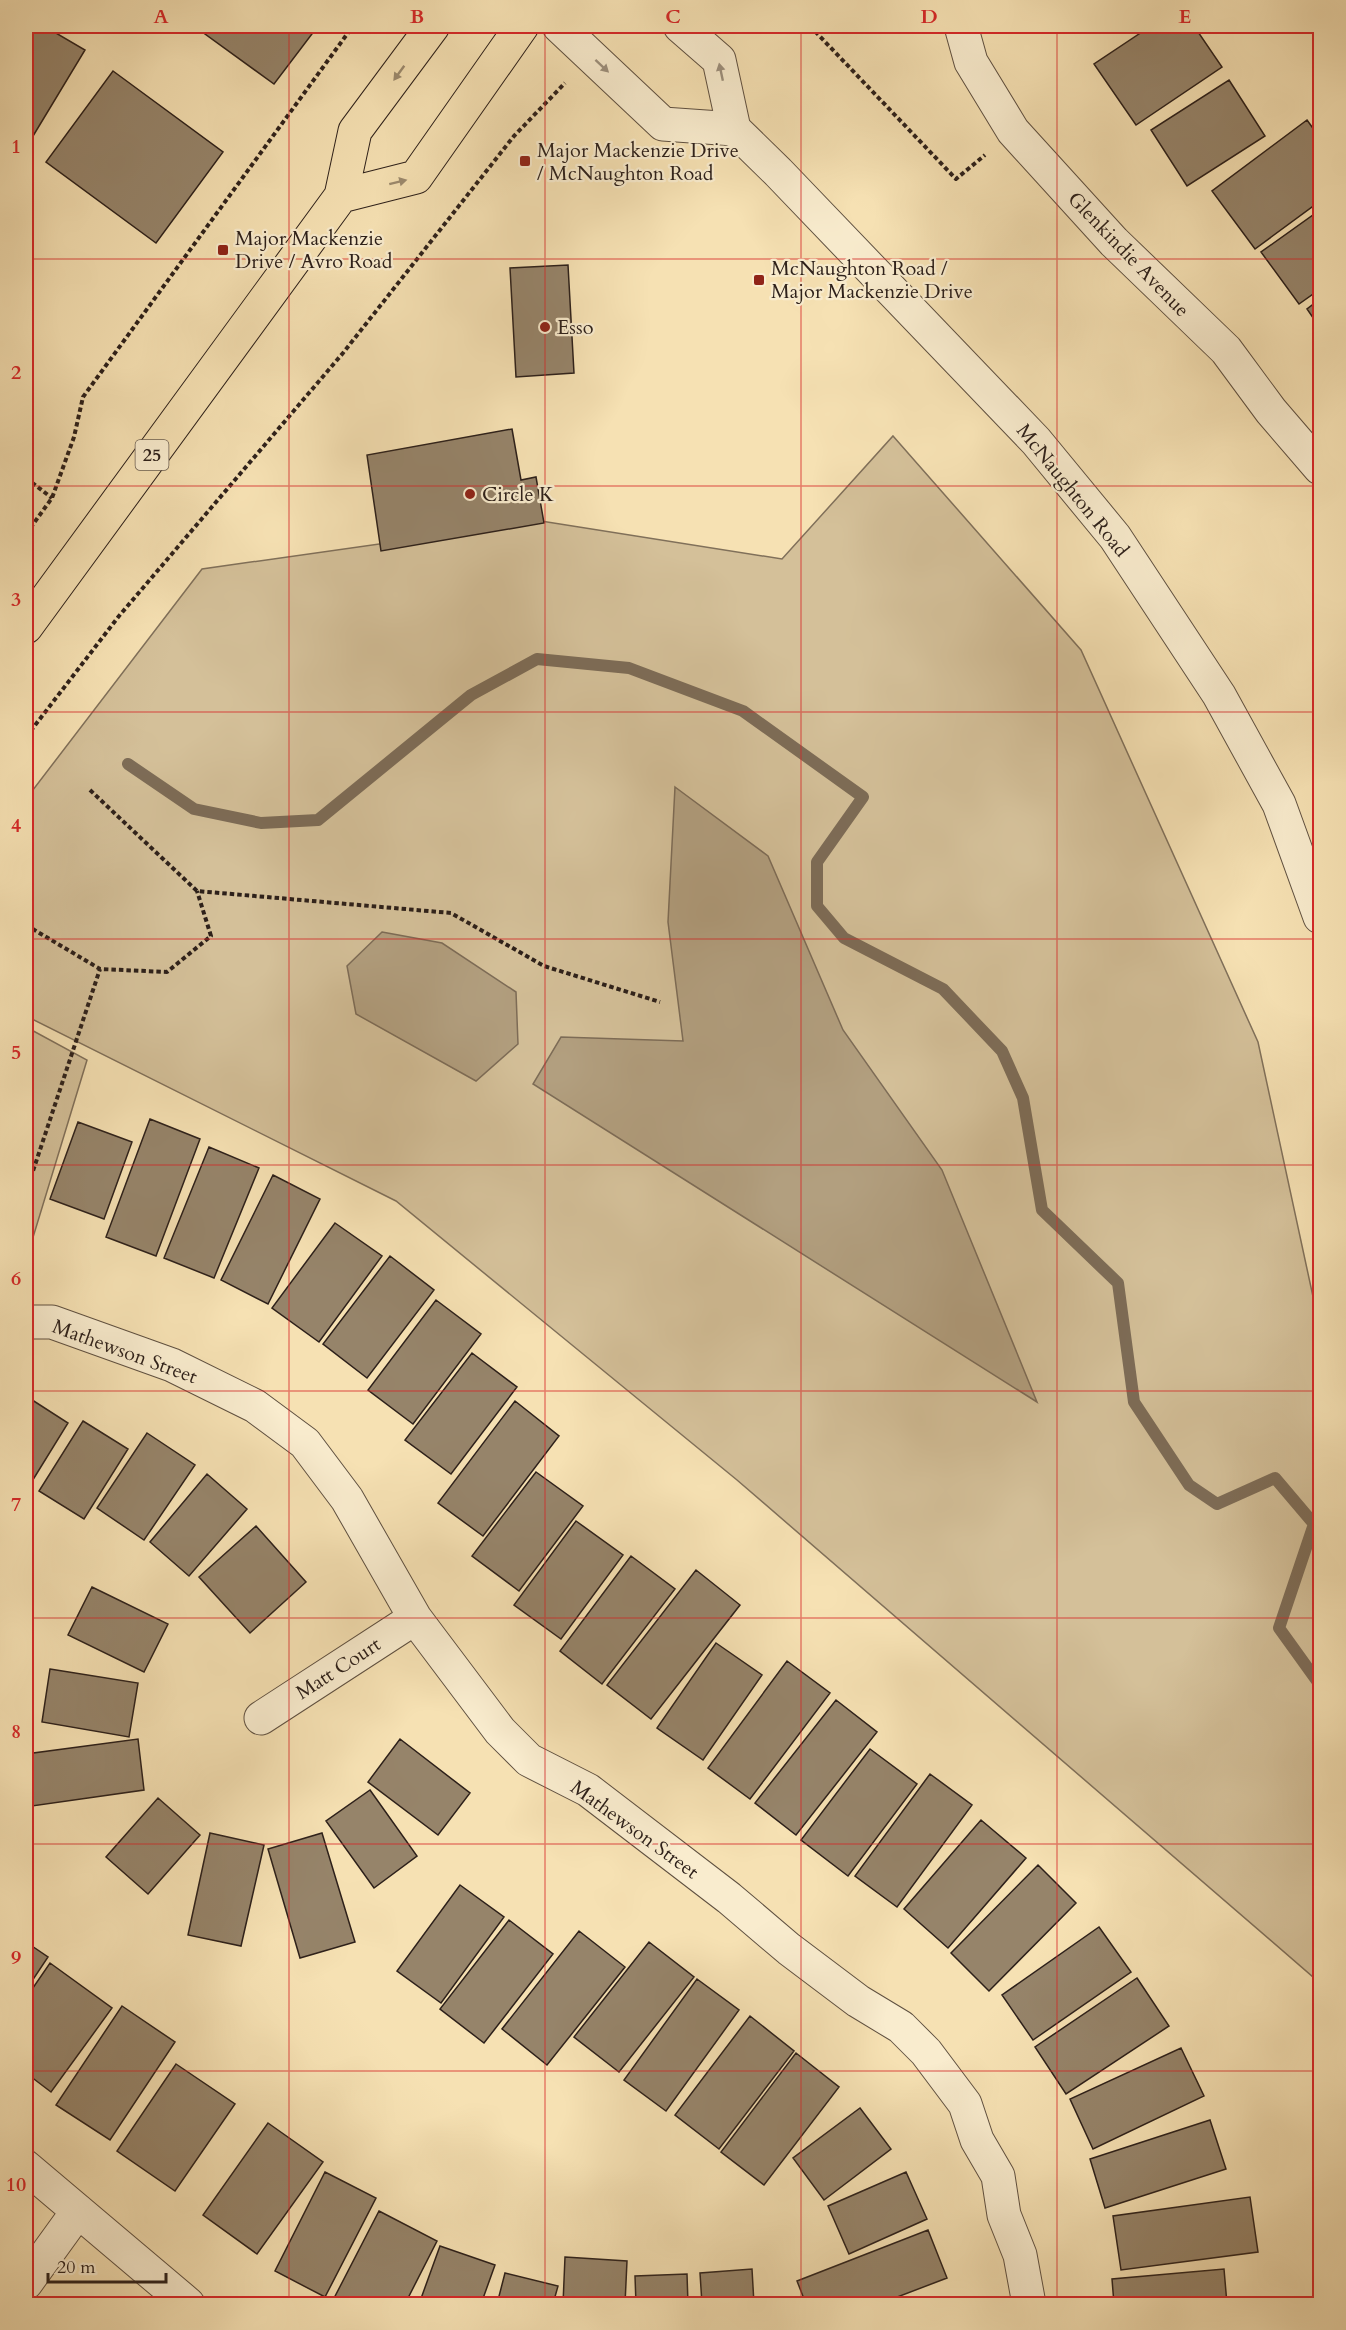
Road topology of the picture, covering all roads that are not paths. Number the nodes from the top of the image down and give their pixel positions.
1 (433, 26) edge
2 (522, 26) edge
3 (559, 26) edge
4 (680, 26) edge
5 (961, 26) edge
6 (734, 129) junction
7 (341, 196) junction
8 (1320, 468) edge
9 (26, 627) edge
10 (1320, 916) edge
11 (26, 1322) edge
12 (414, 1618) junction
13 (261, 1718) dead end
14 (26, 2167) edge
15 (78, 2211) junction
16 (26, 2283) edge
17 (188, 2304) edge
18 (1029, 2304) edge

1 -> 7 main road, 25
7 -> 2 main road
3 -> 6 street
6 -> 4 street
5 - 8 street, Glenkindie Avenue
6 - 10 street, McNaughton Road
7 - 9 main road, 25
11 - 12 street, Mathewson Street
12 - 13 street, Matt Court
12 - 18 street, Mathewson Street
14 - 15 street
15 - 16 street
15 - 17 street

